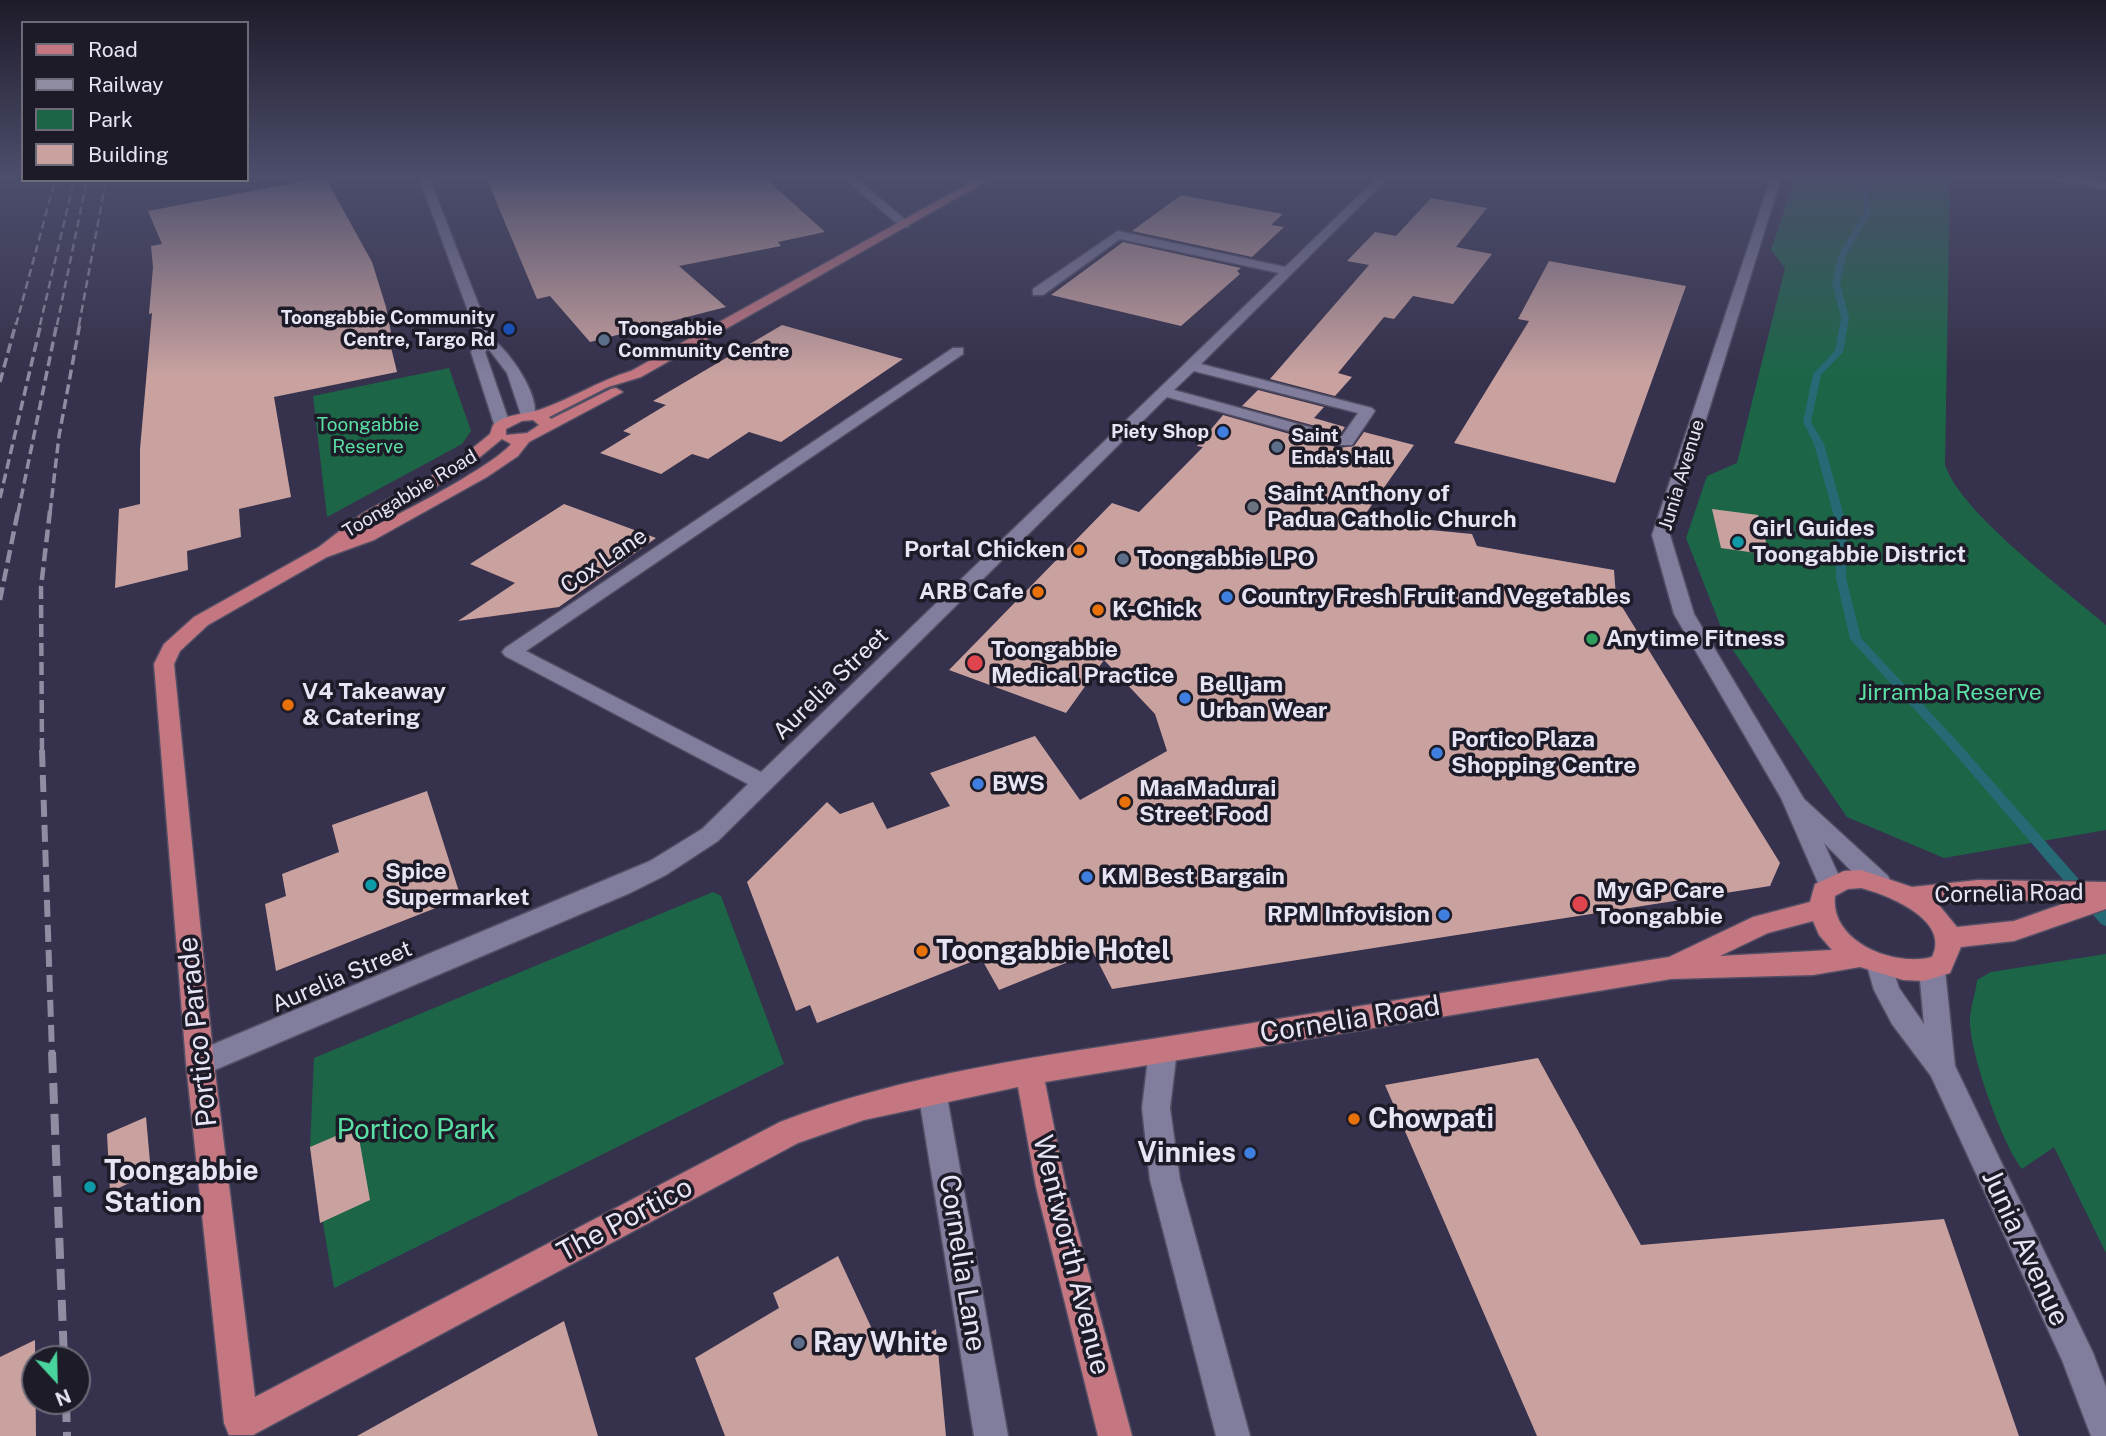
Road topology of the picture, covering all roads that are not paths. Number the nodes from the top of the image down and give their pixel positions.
1 (448, 242) edge
2 (874, 242) edge
3 (1108, 242) edge
4 (1151, 242) edge
5 (1318, 242) edge
6 (1755, 242) edge
7 (1288, 271) junction
8 (1038, 292) dead end
9 (486, 341) junction
10 (958, 351) dead end
11 (1191, 366) junction
12 (1164, 392) junction
13 (538, 419) junction
14 (500, 430) junction
15 (523, 439) junction
16 (321, 553) junction
17 (184, 634) joint
18 (764, 783) junction
19 (1792, 797) junction
20 (1879, 883) junction
21 (1831, 885) junction
22 (2106, 892) edge
23 (1912, 897) junction
24 (2106, 899) edge
25 (1821, 909) junction
26 (1948, 938) junction
27 (1871, 961) junction
28 (1671, 968) junction
29 (1932, 970) junction
30 (1163, 1050) junction
31 (200, 1063) junction
32 (1941, 1067) junction
33 (1029, 1073) junction
34 (932, 1091) junction
35 (242, 1429) edge
36 (2106, 1430) edge
37 (991, 1436) edge
38 (1115, 1436) edge
39 (1233, 1436) edge

1 - 9 street
2 - 13 main road
3 - 8 street
4 - 7 street
5 - 7 street, Aurelia Street
6 - 19 street, Junia Avenue
7 - 11 street, Aurelia Street
9 - 13 street
9 - 14 street
10 - 18 street, Cox Lane
11 - 12 street, Aurelia Street
11 - 12 street
12 - 18 street, Aurelia Street
13 - 14 main road
13 - 15 main road, Toongabbie Road
14 - 15 main road
14 - 16 main road, Toongabbie Road
15 - 16 main road, Toongabbie Road
16 - 17 main road, Toongabbie Road
17 - 31 main road, Portico Parade
18 - 31 street, Aurelia Street
19 - 20 street, Junia Avenue
19 - 21 street, Junia Avenue
20 - 21 main road
20 - 23 main road
21 - 25 main road
22 - 23 main road, Cornelia Road
23 - 26 main road
24 - 26 main road, Cornelia Road
25 - 27 main road
25 - 28 main road, Cornelia Road
26 - 29 main road
27 - 28 main road, Cornelia Road
27 - 29 main road
27 - 32 street, Junia Avenue
28 - 30 main road, Cornelia Road
29 - 32 street, Junia Avenue
30 - 33 main road, Cornelia Road
30 - 39 street
31 - 35 main road, Portico Parade
32 - 36 street, Junia Avenue
33 - 34 main road, The Portico
33 - 38 main road, Wentworth Avenue
34 - 35 main road, The Portico
34 - 37 street, Cornelia Lane

